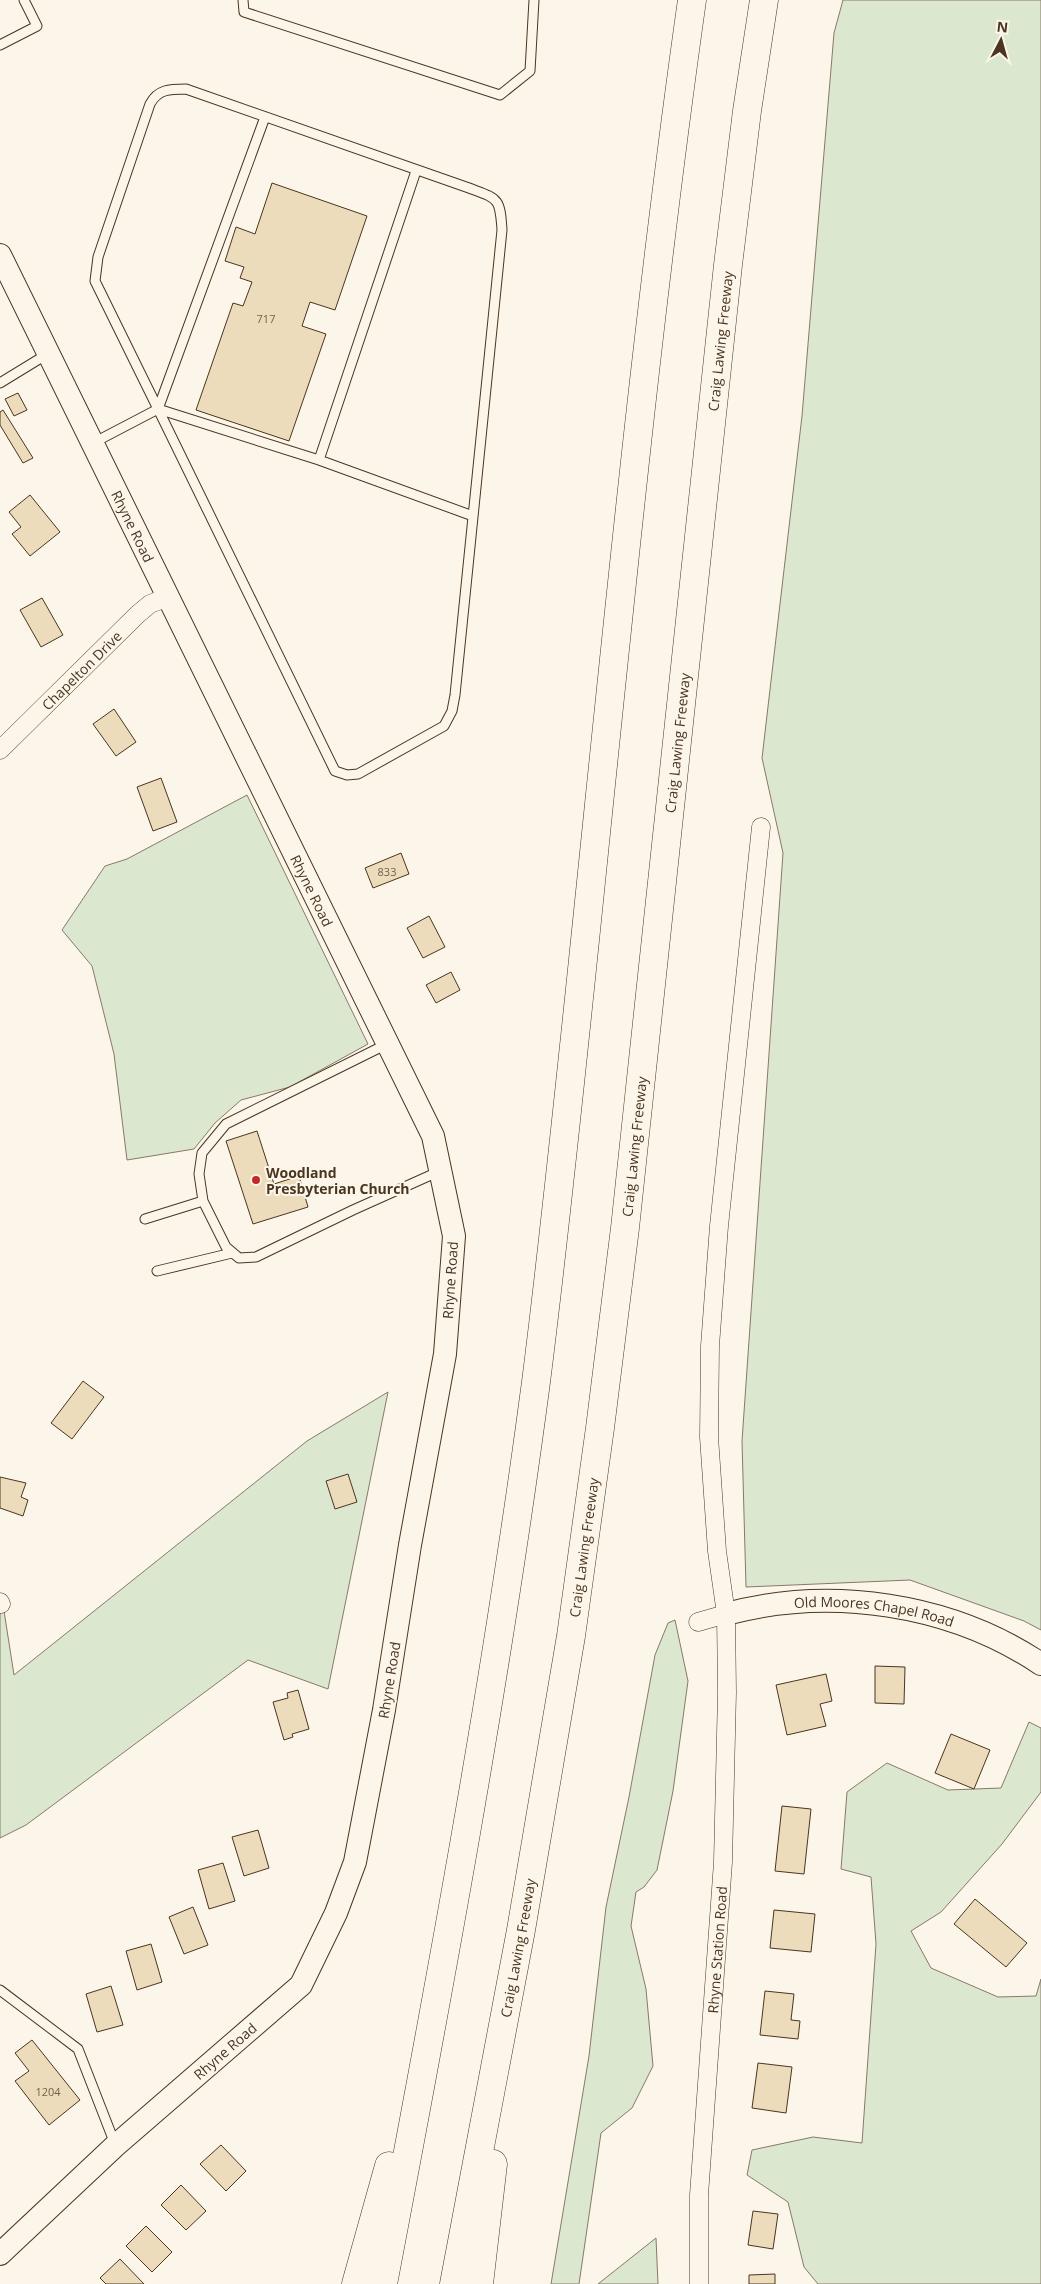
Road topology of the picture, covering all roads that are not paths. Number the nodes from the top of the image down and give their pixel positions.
1 (24, 0) edge
2 (242, 0) edge
3 (534, 0) edge
4 (692, 0) edge
5 (764, 0) edge
6 (0, 45) edge
7 (265, 117) junction
8 (416, 171) junction
9 (0, 255) edge
10 (49, 353) junction
11 (0, 382) edge
12 (158, 409) junction
13 (93, 444) junction
14 (319, 460) junction
15 (473, 516) junction
16 (168, 597) junction
17 (0, 750) edge
18 (761, 827) dead end
19 (388, 1044) junction
20 (440, 1171) junction
21 (203, 1201) junction
22 (144, 1219) dead end
23 (232, 1253) junction
24 (158, 1271) dead end
25 (726, 1614) junction
26 (698, 1622) dead end
27 (1041, 1664) edge
28 (521, 1930) junction
29 (439, 1989) junction
30 (0, 1990) edge
31 (115, 2146) junction
32 (0, 2254) edge
33 (356, 2284) edge
34 (383, 2284) edge
35 (454, 2284) edge
36 (479, 2284) edge
37 (699, 2284) edge

1 - 6 lane
2 - 3 lane
4 - 29 highway
5 - 28 highway, Craig Lawing Freeway
7 - 8 lane
7 - 12 lane
7 - 12 lane
8 - 14 lane
8 - 15 lane
9 - 10 street, Rhyne Road
10 - 11 lane
10 - 13 street, Rhyne Road
12 - 13 lane
12 - 14 lane
12 - 15 lane
13 - 16 street, Rhyne Road
14 - 15 lane
16 - 17 street, Chapelton Drive
16 - 19 street, Rhyne Road
18 - 25 street, Rhyne Station Road
19 - 20 street, Rhyne Road
19 - 21 lane
20 - 23 lane
20 - 31 street, Rhyne Road
21 - 22 lane
21 - 23 lane
23 - 24 lane
25 - 26 street, Old Moores Chapel Road
25 - 27 street, Old Moores Chapel Road
25 - 37 street, Rhyne Station Road
28 - 35 highway, Craig Lawing Freeway
28 - 36 highway
29 - 33 highway
29 - 34 highway
30 - 31 lane
31 - 32 street, Rhyne Road

